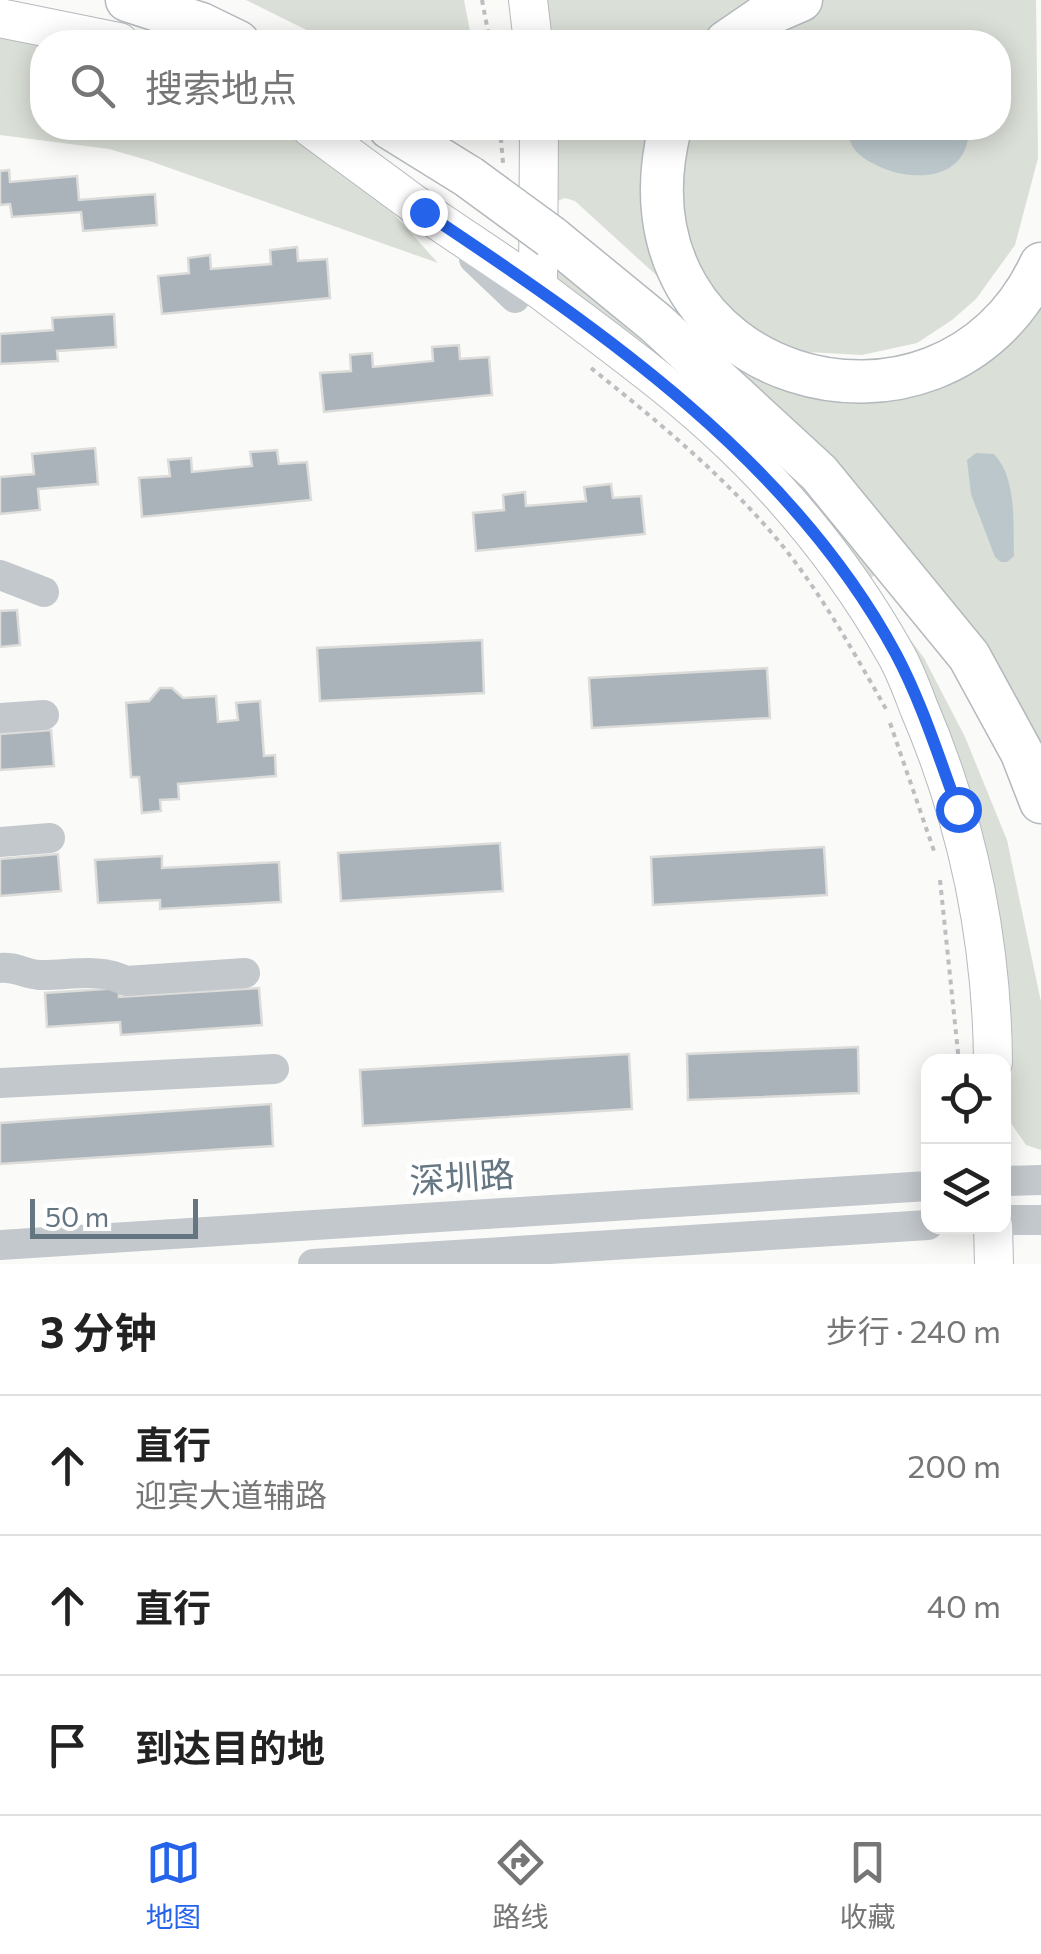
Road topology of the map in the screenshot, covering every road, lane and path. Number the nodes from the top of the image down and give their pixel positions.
1 (128, 0) edge
2 (482, 0) edge
3 (528, 0) edge
4 (801, 0) edge
5 (0, 18) edge
6 (60, 30) edge
7 (213, 30) edge
8 (488, 30) edge
9 (532, 30) edge
10 (744, 30) edge
11 (327, 140) edge
12 (416, 140) edge
13 (496, 140) edge
14 (538, 140) edge
15 (667, 140) edge
16 (486, 172) junction
17 (1041, 264) edge
18 (526, 293) junction
19 (588, 366) dead end
20 (0, 575) edge
21 (44, 592) dead end
22 (44, 714) dead end
23 (0, 718) edge
24 (1041, 802) edge
25 (50, 838) dead end
26 (0, 842) edge
27 (0, 968) edge
28 (244, 973) dead end
29 (959, 1054) edge
30 (992, 1054) edge
31 (274, 1069) dead end
32 (0, 1083) edge
33 (1041, 1180) edge
34 (1011, 1181) edge
35 (921, 1186) edge
36 (1011, 1220) edge
37 (1041, 1220) edge
38 (921, 1226) edge
39 (993, 1234) edge
40 (0, 1244) edge
41 (622, 1254) edge
42 (313, 1264) edge
43 (994, 1264) edge

1 - 7 highway
2 - 8 path
3 - 9 main road
4 - 10 highway
5 - 6 main road
11 - 18 main road
12 - 16 highway
13 - 16 path
14 - 18 main road
15 - 17 highway
16 - 24 highway, bridge
18 - 30 main road
19 - 29 path
20 - 21 street
22 - 23 street
25 - 26 street
27 - 28 street
31 - 32 street
33 - 34 street
35 - 40 street, 深圳路
36 - 37 street
38 - 41 street
39 - 43 main road
41 - 42 street

